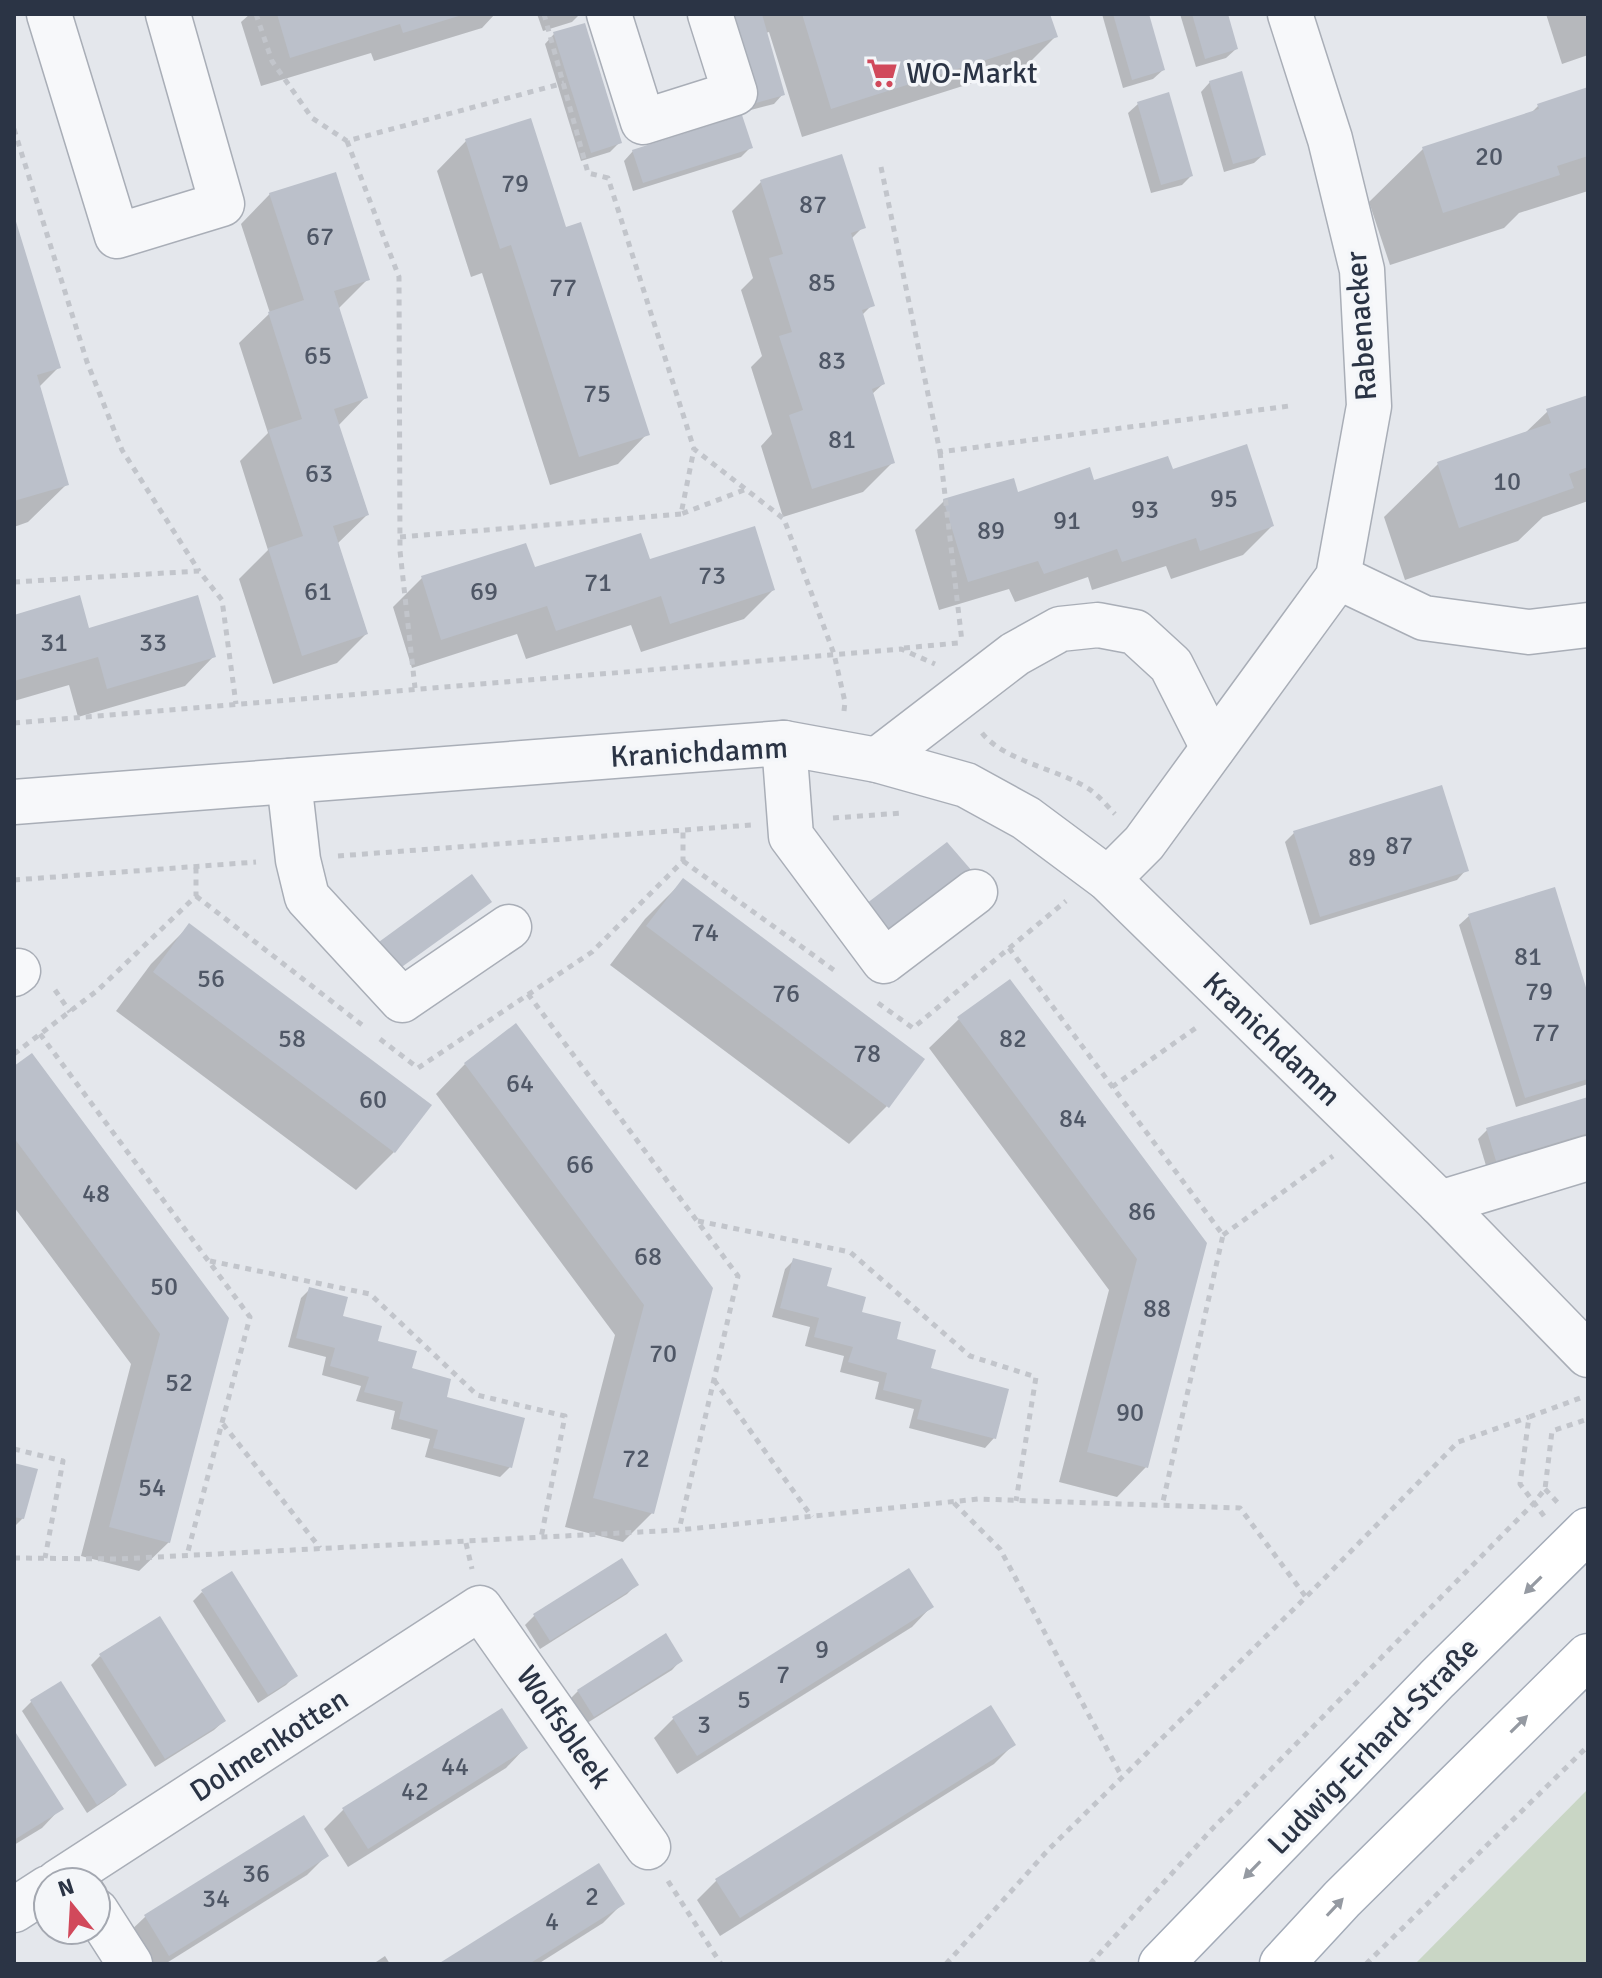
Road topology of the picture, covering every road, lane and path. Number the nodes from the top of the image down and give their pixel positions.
1 (49, 14) edge
2 (168, 14) edge
3 (256, 14) edge
4 (544, 14) edge
5 (609, 14) edge
6 (710, 14) edge
7 (1290, 14) edge
8 (564, 83) junction
9 (14, 129) edge
10 (347, 141) junction
11 (881, 167) dead end
12 (1289, 406) dead end
13 (694, 449) junction
14 (940, 452) junction
15 (744, 490) junction
16 (681, 514) junction
17 (400, 537) junction
18 (199, 571) junction
19 (1338, 577) junction
20 (14, 582) edge
21 (1588, 625) edge
22 (901, 649) junction
23 (834, 654) junction
24 (943, 668) dead end
25 (415, 688) junction
26 (236, 704) junction
27 (14, 723) edge
28 (978, 727) dead end
29 (784, 743) junction
30 (1213, 748) junction
31 (858, 756) junction
32 (289, 781) junction
33 (14, 802) edge
34 (914, 812) dead end
35 (790, 822) junction
36 (1144, 843) junction
37 (298, 860) junction
38 (196, 867) junction
39 (1108, 879) junction
40 (14, 880) edge
41 (1056, 890) dead end
42 (975, 892) dead end
43 (509, 927) dead end
44 (1009, 948) dead end
45 (528, 994) dead end
46 (1233, 1001) junction
47 (40, 1034) junction
48 (14, 1054) edge
49 (1112, 1087) junction
50 (1366, 1132) junction
51 (1588, 1158) edge
52 (1440, 1203) junction
53 (697, 1221) junction
54 (1223, 1235) junction
55 (209, 1261) junction
56 (1544, 1308) junction
57 (1588, 1312) edge
58 (1588, 1355) edge
59 (714, 1379) junction
60 (1588, 1396) edge
61 (1529, 1417) junction
62 (1588, 1419) edge
63 (222, 1424) junction
64 (14, 1449) edge
65 (1016, 1501) junction
66 (954, 1502) junction
67 (1533, 1504) junction
68 (1162, 1506) junction
69 (812, 1517) junction
70 (679, 1530) junction
71 (1588, 1530) edge
72 (541, 1538) junction
73 (320, 1548) junction
74 (187, 1555) junction
75 (14, 1558) edge
76 (45, 1558) junction
77 (1306, 1597) junction
78 (480, 1608) joint
79 (1588, 1656) edge
80 (1588, 1746) edge
81 (1122, 1777) junction
82 (648, 1847) joint
83 (88, 1866) edge
84 (32, 1900) edge
85 (14, 1910) edge
86 (112, 1936) edge
87 (130, 1964) edge
88 (721, 1964) edge
89 (946, 1964) edge
90 (1090, 1964) edge
91 (1161, 1964) edge
92 (1282, 1964) edge
93 (1366, 1964) edge

1 - 2 street
3 - 10 path
4 - 8 path
5 - 6 street
7 - 19 street, Rabenacker
8 - 10 path
8 - 13 path
9 - 18 path
10 - 17 path
11 - 14 path
12 - 14 path
13 - 15 path
13 - 16 path
14 - 22 path
15 - 16 path
15 - 23 path
16 - 17 path
17 - 25 path
18 - 20 path
18 - 26 path
19 - 21 street
19 - 30 street, Rabenacker
22 - 23 path
22 - 24 path
23 - 25 path
23 - 31 path
25 - 26 path
26 - 27 path
28 - 36 path
29 - 31 street, Kranichdamm
29 - 32 street, Kranichdamm
29 - 35 street
30 - 31 street
30 - 36 street, Rabenacker
31 - 39 street, Kranichdamm
32 - 33 street, Kranichdamm
32 - 37 street
34 - 35 path
35 - 37 path
35 - 42 street
36 - 39 street, Rabenacker
37 - 38 path
37 - 43 street
38 - 40 path
38 - 47 path
39 - 41 path
39 - 46 street, Kranichdamm
44 - 49 path
45 - 53 path
46 - 49 path
46 - 50 street, Kranichdamm
47 - 48 path
47 - 55 path
49 - 54 path
50 - 52 street, Kranichdamm
50 - 54 path
51 - 52 street
52 - 56 street, Kranichdamm
53 - 59 path
53 - 65 path
54 - 68 path
55 - 63 path
55 - 72 path
56 - 57 street
56 - 58 street, Kranichdamm
59 - 69 path
59 - 70 path
60 - 61 path
61 - 67 path
61 - 77 path
62 - 67 path
63 - 73 path
63 - 74 path
64 - 76 path
65 - 66 path
65 - 68 path
66 - 69 path
66 - 81 path
67 - 90 path
68 - 77 path
69 - 70 path
70 - 72 path
71 -> 91 main road, Ludwig-Erhard-Straße
72 - 73 path
73 - 74 path
74 - 76 path
75 - 76 path
77 - 81 path
78 - 82 street, Wolfsbleek
78 - 83 street, Dolmenkotten
92 -> 79 main road
80 - 93 path
81 - 89 path
82 - 88 path
84 - 85 street, Dolmenkotten
86 - 87 street

